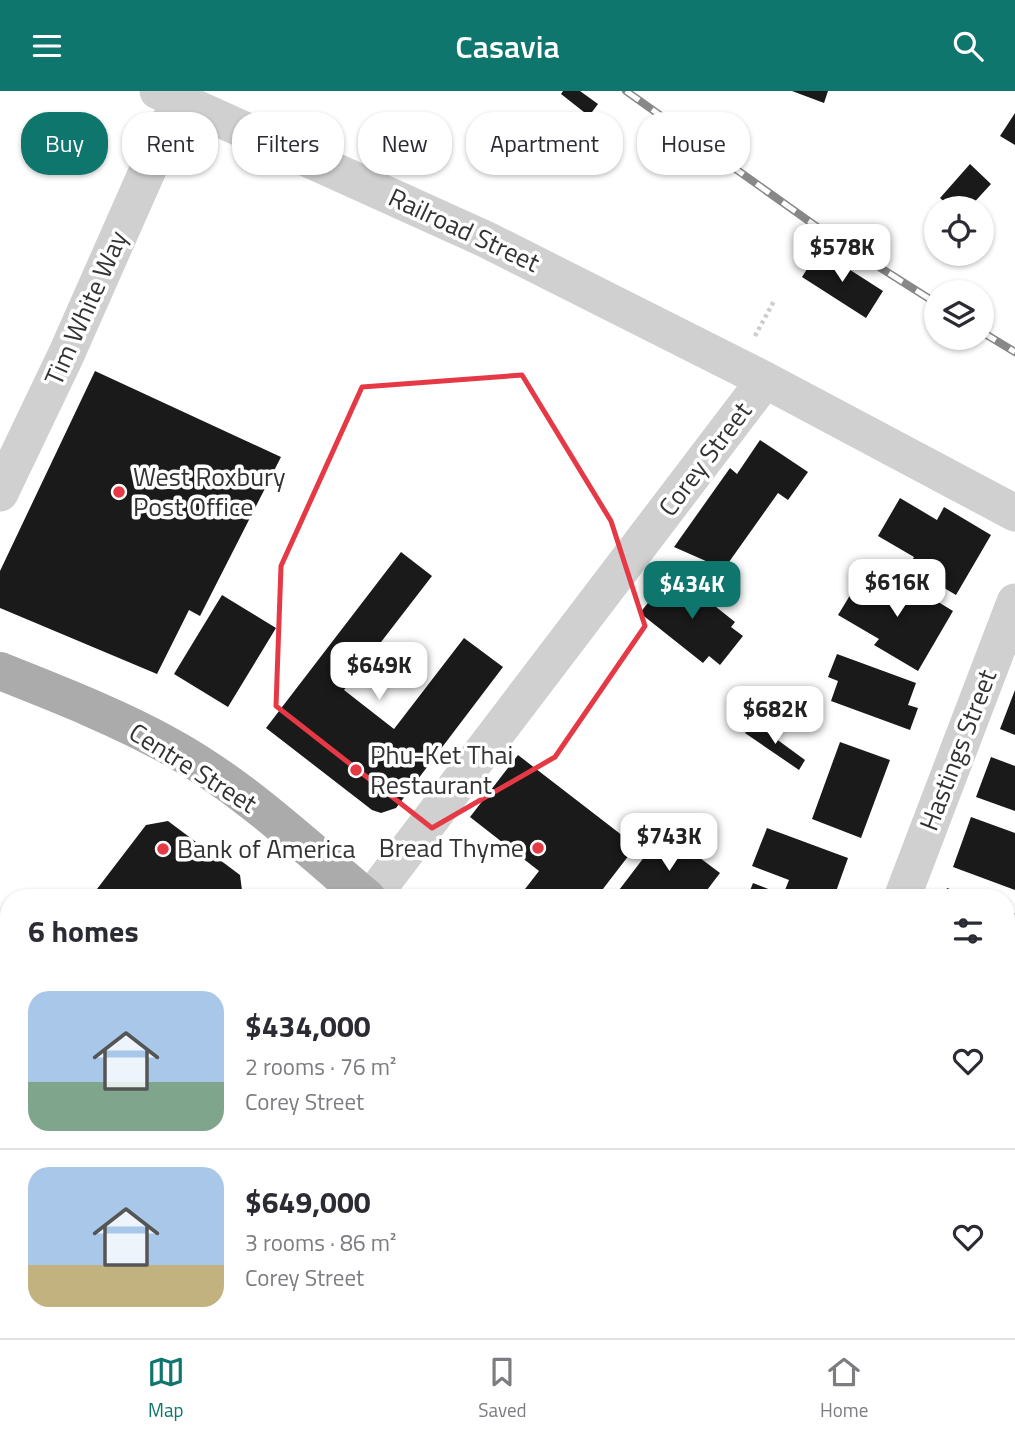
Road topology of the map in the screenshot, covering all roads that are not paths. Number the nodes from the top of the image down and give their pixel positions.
1 (163, 107) edge
2 (765, 380) junction
3 (0, 493) edge
4 (1015, 513) edge
5 (1015, 602) edge
6 (0, 670) edge
7 (358, 889) edge
8 (376, 889) edge
9 (905, 889) edge

1 - 2 street, Railroad Street
1 - 3 street, Tim White Way
2 - 4 street, Corey Street
2 - 8 street, Corey Street
5 - 9 street, Hastings Street
6 - 7 main road, Centre Street

